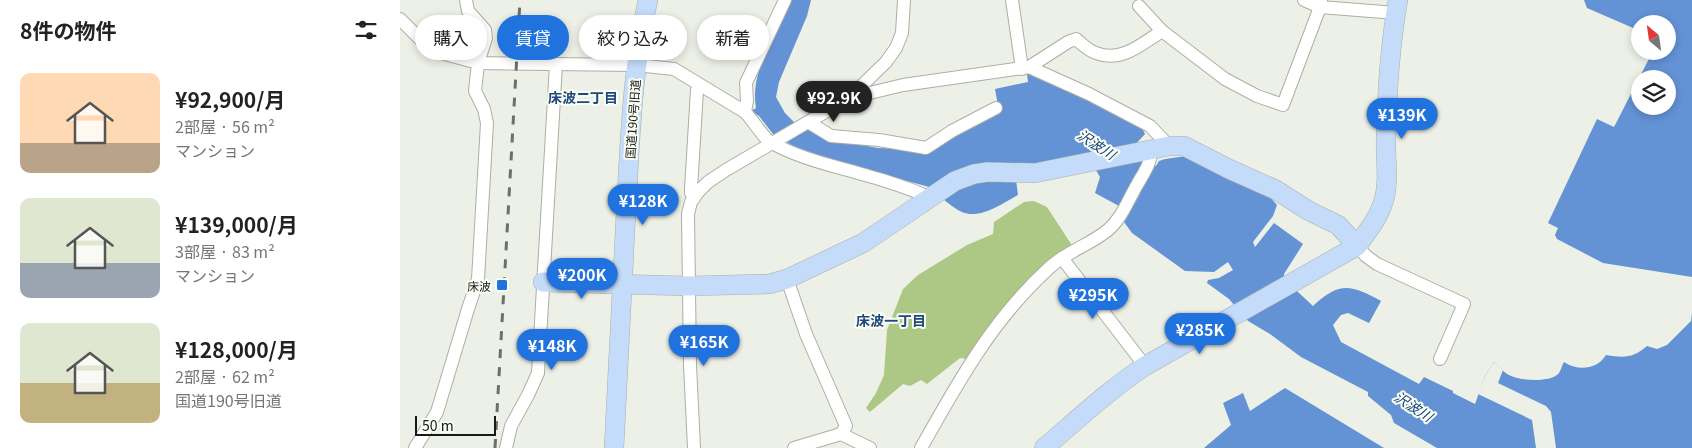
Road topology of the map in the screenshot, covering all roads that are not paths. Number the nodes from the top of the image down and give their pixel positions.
1 (466, 0) edge
2 (648, 0) edge
3 (785, 0) edge
4 (904, 0) edge
5 (1012, 0) edge
6 (1304, 0) edge
7 (1321, 4) edge
8 (1139, 6) dead end
9 (1397, 7) edge
10 (400, 20) edge
11 (1162, 31) junction
12 (478, 63) junction
13 (556, 64) junction
14 (636, 65) junction
15 (1026, 68) junction
16 (700, 86) junction
17 (850, 98) junction
18 (746, 107) junction
19 (996, 108) dead end
20 (807, 123) junction
21 (774, 142) junction
22 (1170, 146) junction
23 (1146, 155) junction
24 (694, 198) junction
25 (931, 198) junction
26 (1357, 246) junction
27 (1062, 258) junction
28 (787, 279) junction
29 (543, 282) junction
30 (623, 285) junction
31 (688, 286) junction
32 (1440, 359) dead end
33 (1145, 366) junction
34 (841, 434) junction
35 (416, 448) edge
36 (506, 448) edge
37 (614, 448) edge
38 (694, 448) edge
39 (794, 448) edge
40 (870, 448) edge
41 (921, 448) edge
42 (1044, 448) edge

1 - 12 street
2 - 14 street, 国道190号旧道
3 - 18 street
4 - 17 street
5 - 15 street
6 - 7 street
7 - 9 street
7 - 11 street
8 - 11 street
9 - 26 street
10 - 12 street
11 - 15 street
12 - 13 street
12 - 35 street
13 - 14 street
13 - 29 street
14 - 16 street
14 - 30 street, 国道190号旧道
15 - 17 street
15 - 22 street
16 - 18 street
16 - 24 street
17 - 20 street
18 - 21 street
19 - 20 street
20 - 21 street
21 - 24 street
21 - 25 street
22 - 23 street
22 - 26 street
23 - 25 street
23 - 27 street
24 - 31 street
25 - 28 street
26 - 32 street
26 - 33 street
27 - 33 street
27 - 41 street
28 - 31 street
28 - 34 street
29 - 30 street
29 - 36 street
30 - 31 street
30 - 37 street, 国道190号旧道
31 - 38 street
33 - 42 street
34 - 39 street
34 - 40 street

